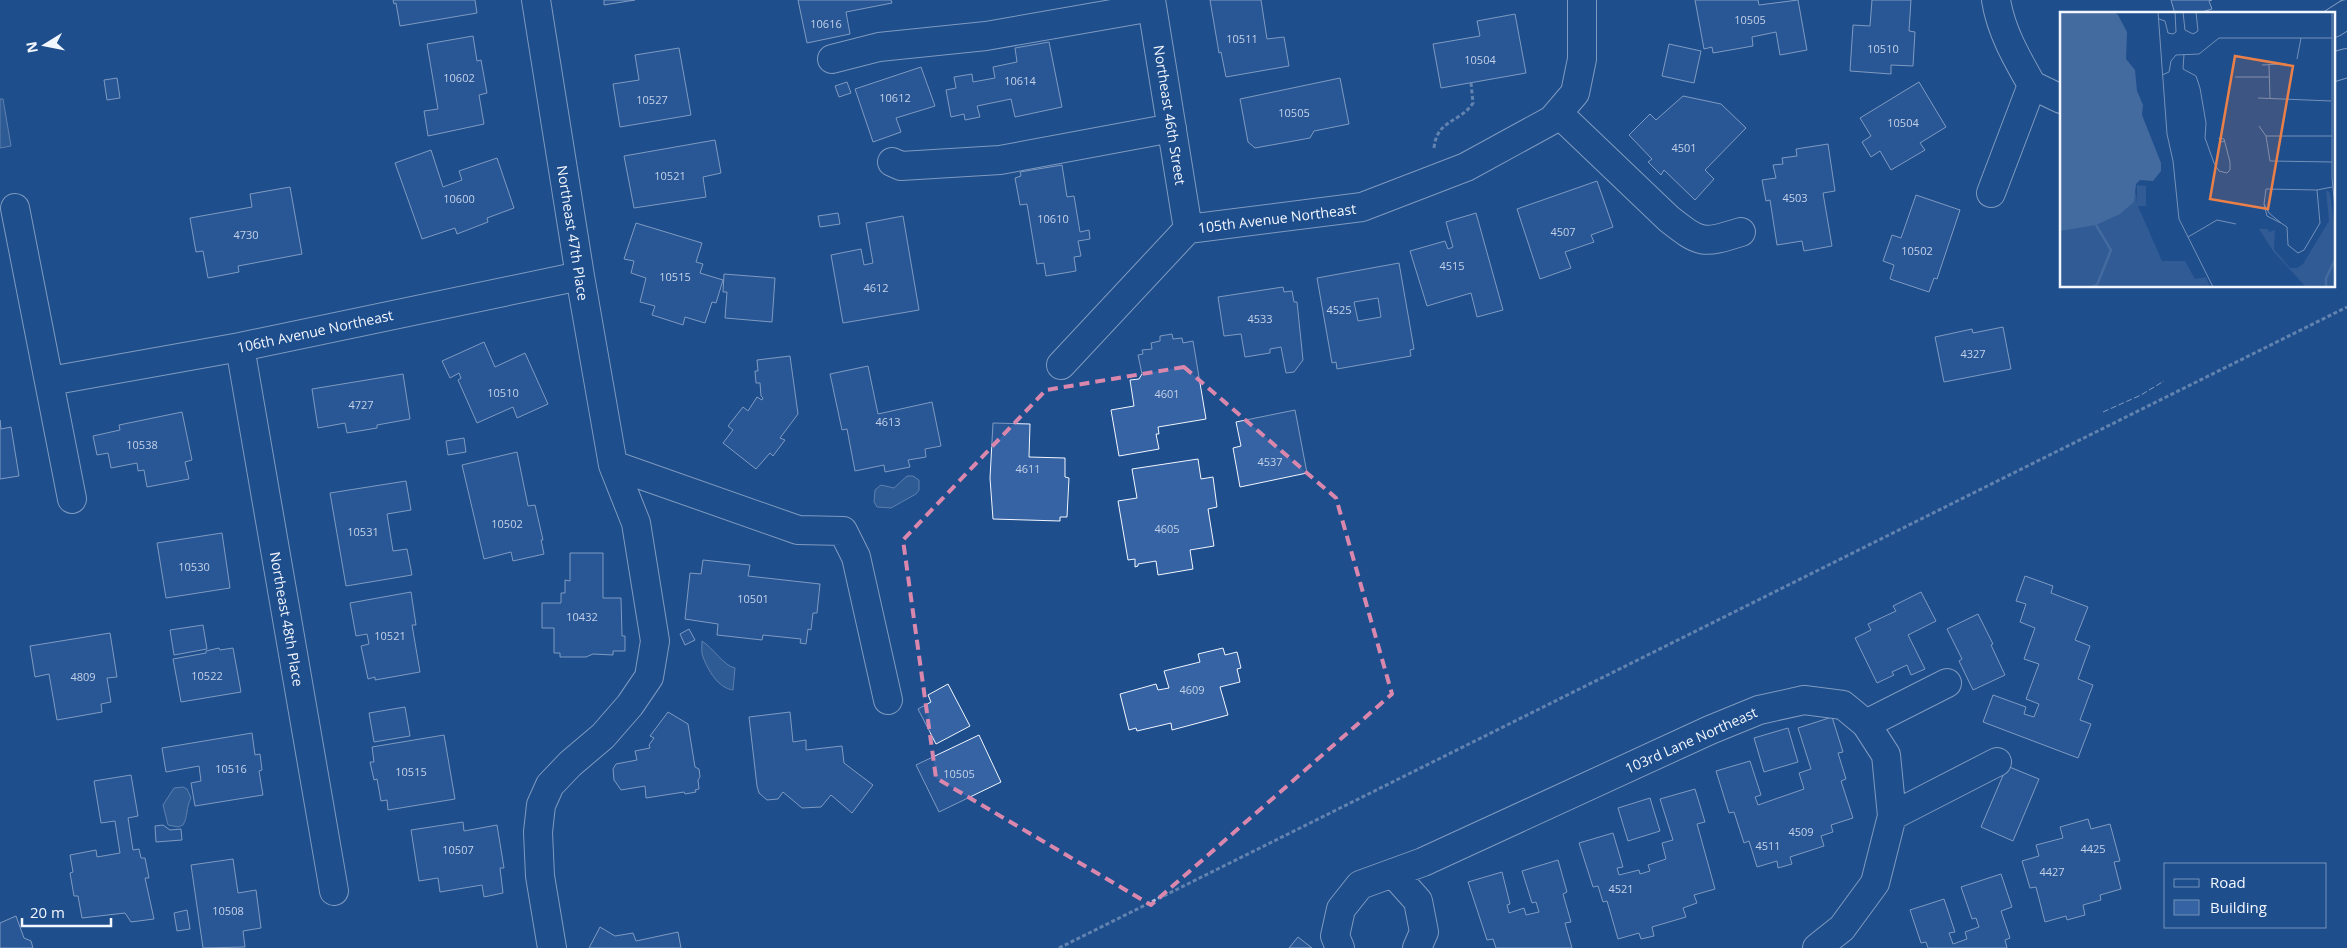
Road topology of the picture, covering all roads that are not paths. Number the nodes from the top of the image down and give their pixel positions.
1 (536, 0) edge
2 (1582, 0) edge
3 (1996, 0) edge
4 (1152, 3) edge
5 (2347, 14) edge
6 (2334, 22) edge
7 (832, 59) dead end
8 (2347, 63) edge
9 (2334, 67) edge
10 (2032, 85) junction
11 (2060, 99) edge
12 (1558, 113) junction
13 (1172, 128) junction
14 (892, 162) dead end
15 (1991, 193) dead end
16 (15, 208) dead end
17 (1188, 230) junction
18 (1741, 232) dead end
19 (580, 276) junction
20 (240, 347) junction
21 (1061, 365) dead end
22 (50, 381) junction
23 (613, 465) junction
24 (72, 499) dead end
25 (1947, 683) dead end
26 (888, 700) dead end
27 (1866, 724) junction
28 (1997, 762) dead end
29 (1892, 816) junction
30 (1393, 873) junction
31 (334, 892) dead end
32 (552, 948) edge
33 (1340, 948) edge
34 (1417, 948) edge
35 (1817, 948) edge

1 - 19 street, Northeast 47th Place
2 - 12 street, 105th Avenue Northeast
3 - 10 street
4 - 7 street
4 - 13 street, Northeast 46th Street
5 - 6 street
8 - 9 street
10 - 11 street
10 - 15 street
12 - 17 street, 105th Avenue Northeast
12 - 18 street
13 - 14 street
13 - 17 street, Northeast 46th Street
16 - 22 street
17 - 21 street, 105th Avenue Northeast
19 - 20 street, 106th Avenue Northeast
19 - 23 street, Northeast 47th Place
20 - 22 street, 106th Avenue Northeast
20 - 31 street, Northeast 48th Place
22 - 24 street
23 - 26 street
23 - 32 street, Northeast 47th Place
25 - 27 street
27 - 29 street, 103rd Lane Northeast
27 - 30 street, 103rd Lane Northeast
28 - 29 street
29 - 35 street, 103rd Lane Northeast
30 - 33 street, 103rd Lane Northeast
30 - 34 street

